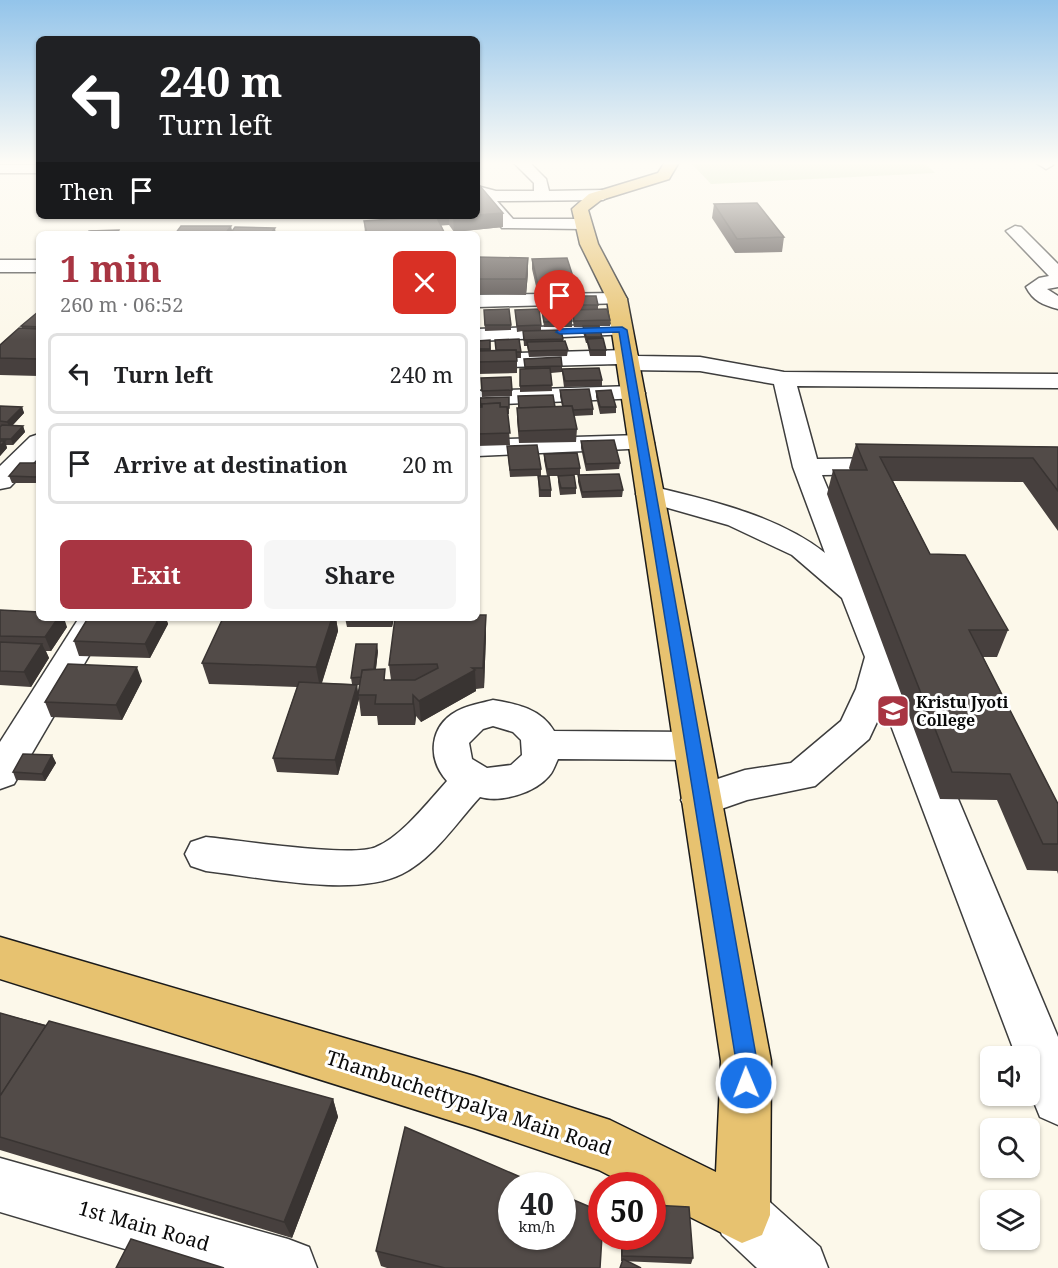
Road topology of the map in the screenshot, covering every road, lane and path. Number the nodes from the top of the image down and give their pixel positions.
1 (505, 221) edge
2 (528, 221) edge
3 (592, 221) edge
4 (1015, 231) dead end
5 (0, 266) edge
6 (36, 266) edge
7 (1058, 274) edge
8 (1058, 281) edge
9 (480, 302) edge
10 (1058, 303) edge
11 (480, 335) edge
12 (626, 348) junction
13 (480, 361) edge
14 (784, 380) junction
15 (1058, 381) edge
16 (480, 397) edge
17 (641, 443) junction
18 (36, 445) edge
19 (480, 448) edge
20 (926, 466) edge
21 (806, 467) junction
22 (0, 481) edge
23 (650, 494) junction
24 (858, 594) junction
25 (93, 621) edge
26 (882, 657) junction
27 (542, 745) junction
28 (692, 746) junction
29 (0, 774) edge
30 (473, 779) junction
31 (702, 800) junction
32 (206, 854) dead end
33 (0, 957) edge
34 (1058, 1099) edge
35 (0, 1185) edge
36 (742, 1215) junction
37 (787, 1263) edge
38 (288, 1268) edge

1 - 2 street
3 - 12 main road
4 - 7 street
5 - 6 street
8 - 10 street
9 - 12 street
11 - 12 street
12 - 13 street
12 - 14 street
12 - 16 street
12 - 17 main road
14 - 15 street
14 - 21 street
17 - 19 street
17 - 23 main road
18 - 22 street
20 - 21 street
21 - 24 street
23 - 24 street
23 - 28 main road
24 - 26 street
25 - 29 street
26 - 31 street
26 - 34 street
27 - 28 street
27 - 30 street
27 - 30 street
28 - 31 main road
30 - 32 street
31 - 36 main road
33 - 36 main road, Thambuchettypalya Main Road
35 - 38 street, 1st Main Road
36 - 37 street

